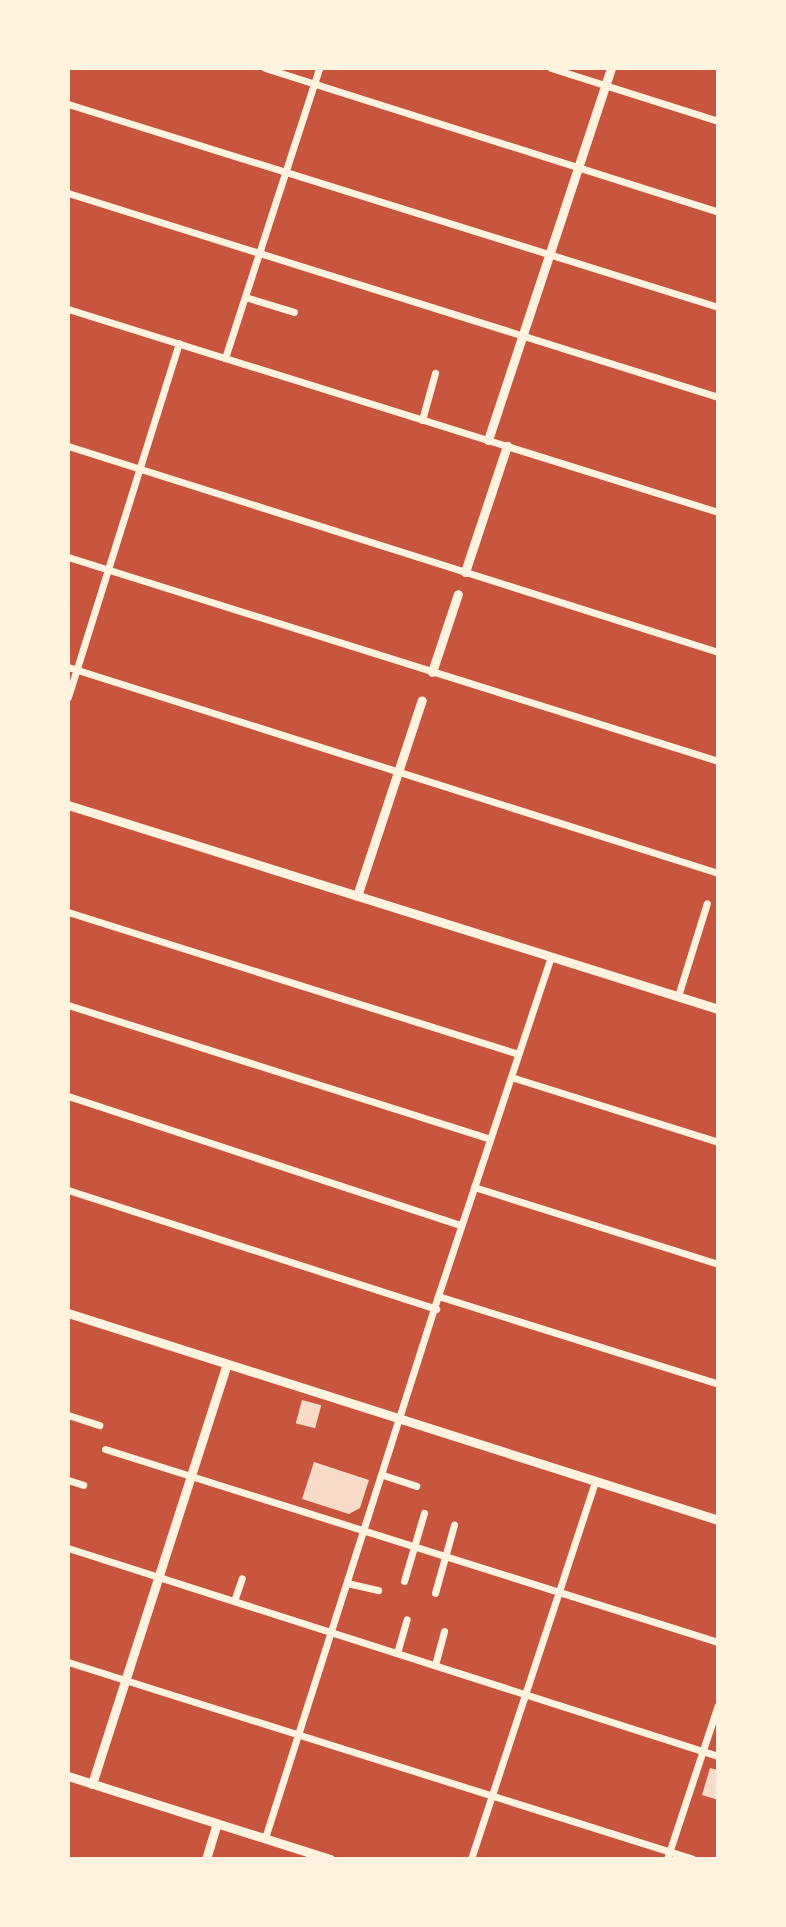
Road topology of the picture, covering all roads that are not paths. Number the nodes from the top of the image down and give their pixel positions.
1 (265, 68) edge
2 (319, 68) edge
3 (551, 68) edge
4 (611, 68) edge
5 (314, 84) junction
6 (605, 85) junction
7 (68, 104) edge
8 (718, 121) edge
9 (578, 168) junction
10 (285, 172) junction
11 (68, 193) edge
12 (718, 212) edge
13 (259, 253) junction
14 (549, 254) junction
15 (245, 297) junction
16 (718, 307) edge
17 (68, 309) edge
18 (294, 312) dead end
19 (523, 336) junction
20 (179, 343) junction
21 (225, 358) junction
22 (435, 373) dead end
23 (718, 397) edge
24 (422, 420) junction
25 (488, 440) junction
26 (68, 446) edge
27 (507, 446) junction
28 (139, 468) junction
29 (718, 512) edge
30 (68, 557) edge
31 (108, 570) junction
32 (465, 572) junction
33 (458, 594) dead end
34 (718, 652) edge
35 (72, 668) edge
36 (432, 672) junction
37 (68, 697) edge
38 (422, 700) dead end
39 (718, 761) edge
40 (399, 772) junction
41 (68, 805) edge
42 (718, 872) edge
43 (357, 896) junction
44 (707, 903) dead end
45 (68, 912) edge
46 (551, 956) junction
47 (678, 996) junction
48 (68, 1005) edge
49 (718, 1009) edge
50 (518, 1054) junction
51 (511, 1077) junction
52 (68, 1096) edge
53 (490, 1139) junction
54 (718, 1142) edge
55 (474, 1187) junction
56 (68, 1190) edge
57 (461, 1225) junction
58 (718, 1264) edge
59 (438, 1296) junction
60 (436, 1309) junction
61 (68, 1313) edge
62 (227, 1364) junction
63 (718, 1384) edge
64 (68, 1415) edge
65 (401, 1419) junction
66 (99, 1425) dead end
67 (105, 1449) dead end
68 (383, 1475) junction
69 (191, 1476) junction
70 (68, 1480) edge
71 (595, 1481) junction
72 (83, 1485) dead end
73 (416, 1486) dead end
74 (424, 1513) dead end
75 (718, 1520) edge
76 (454, 1525) dead end
77 (365, 1531) junction
78 (412, 1547) junction
79 (68, 1548) edge
80 (444, 1554) junction
81 (159, 1577) junction
82 (242, 1578) dead end
83 (404, 1581) dead end
84 (347, 1583) junction
85 (378, 1590) dead end
86 (559, 1592) junction
87 (435, 1593) dead end
88 (234, 1601) junction
89 (407, 1619) dead end
90 (444, 1631) dead end
91 (331, 1632) junction
92 (718, 1642) edge
93 (397, 1653) junction
94 (68, 1662) edge
95 (435, 1665) junction
96 (125, 1680) junction
97 (525, 1694) junction
98 (718, 1705) edge
99 (298, 1735) junction
100 (703, 1751) junction
101 (718, 1756) edge
102 (68, 1776) edge
103 (92, 1784) junction
104 (492, 1796) junction
105 (217, 1824) junction
106 (265, 1838) junction
107 (668, 1855) edge
108 (310, 1856) edge
109 (206, 1859) edge
110 (330, 1859) edge
111 (471, 1859) edge
112 (693, 1859) edge

1 - 5 street
2 - 5 street
3 - 6 street
4 - 6 street
5 - 9 street
5 - 10 street
6 - 8 street
6 - 9 street
7 - 10 street
9 - 12 street
9 - 14 street
10 - 13 street
10 - 14 street
11 - 13 street
13 - 15 street
13 - 19 street
14 - 16 street
14 - 19 street
15 - 18 street
15 - 21 street
17 - 20 street
19 - 23 street
19 - 25 street
20 - 21 street
20 - 28 street
21 - 24 street
22 - 24 street
24 - 25 street
25 - 27 street
26 - 28 street
27 - 29 street
27 - 32 street
28 - 31 street
28 - 32 street
30 - 31 street
31 - 35 street
31 - 36 street
32 - 34 street
33 - 36 street
35 - 37 street
35 - 40 street
36 - 39 street
38 - 40 street
40 - 42 street
40 - 43 street
41 - 43 street
43 - 46 street
44 - 47 street
45 - 50 street
46 - 47 street
46 - 50 street
47 - 49 street
48 - 53 street
50 - 51 street
51 - 53 street
51 - 54 street
52 - 57 street
53 - 55 street
55 - 57 street
55 - 58 street
56 - 60 street
57 - 59 street
59 - 60 street
59 - 63 street
60 - 65 street
61 - 62 street
62 - 65 street
62 - 69 street
64 - 66 street
65 - 68 street
65 - 71 street
67 - 69 street
68 - 73 street
68 - 77 street
69 - 77 street
69 - 81 street
70 - 72 street
71 - 75 street
71 - 86 street
74 - 78 street
76 - 80 street
77 - 78 street
77 - 84 street
78 - 80 street
78 - 83 street
79 - 81 street
80 - 86 street
80 - 87 street
81 - 88 street
81 - 96 street
82 - 88 street
84 - 85 street
84 - 91 street
86 - 92 street
86 - 97 street
88 - 91 street
89 - 93 street
90 - 95 street
91 - 93 street
91 - 99 street
93 - 95 street
94 - 96 street
95 - 97 street
96 - 99 street
96 - 103 street
97 - 100 street
97 - 104 street
98 - 100 street
99 - 104 street
99 - 106 street
100 - 101 street
100 - 107 street
102 - 103 street
103 - 105 street
104 - 107 street
104 - 111 street
105 - 106 street
105 - 109 street
106 - 108 street
107 - 112 street
108 - 110 street

